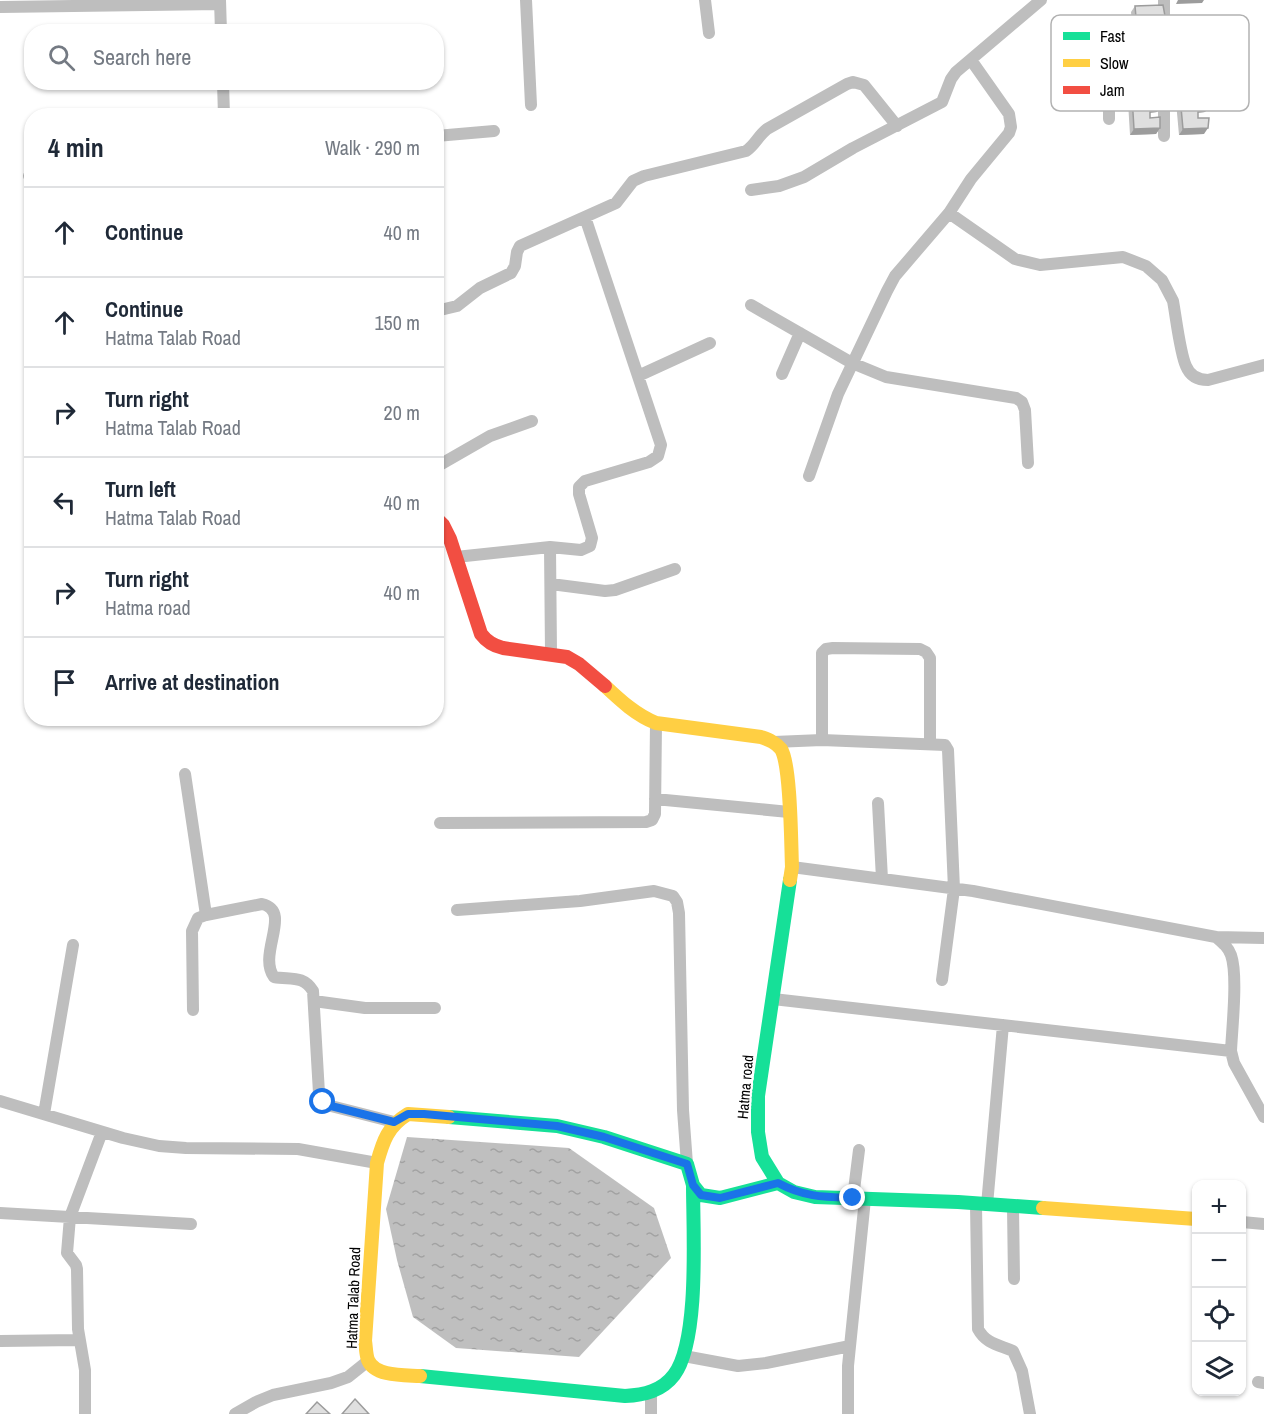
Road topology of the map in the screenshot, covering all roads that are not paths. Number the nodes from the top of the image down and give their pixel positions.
1 (526, 0) edge
2 (705, 0) edge
3 (1041, 0) edge
4 (1164, 0) edge
5 (220, 2) edge
6 (0, 8) edge
7 (1164, 15) edge
8 (221, 24) edge
9 (709, 33) dead end
10 (970, 60) junction
11 (223, 90) edge
12 (531, 105) dead end
13 (224, 108) edge
14 (1109, 111) edge
15 (1164, 111) edge
16 (1109, 119) dead end
17 (897, 126) junction
18 (494, 131) dead end
19 (444, 135) edge
20 (1164, 136) dead end
21 (751, 190) dead end
22 (949, 213) junction
23 (585, 217) junction
24 (751, 305) dead end
25 (444, 309) edge
26 (800, 333) junction
27 (710, 344) dead end
28 (852, 363) junction
29 (1264, 365) edge
30 (782, 375) dead end
31 (638, 376) junction
32 (532, 421) dead end
33 (444, 462) edge
34 (1028, 463) dead end
35 (809, 476) dead end
36 (444, 527) edge
37 (550, 547) junction
38 (456, 556) junction
39 (675, 569) dead end
40 (551, 584) junction
41 (551, 653) junction
42 (656, 723) junction
43 (822, 740) junction
44 (930, 743) junction
45 (778, 746) junction
46 (185, 774) dead end
47 (655, 799) junction
48 (878, 803) dead end
49 (789, 812) junction
50 (440, 823) dead end
51 (792, 867) junction
52 (882, 879) junction
53 (954, 889) junction
54 (457, 910) dead end
55 (206, 915) junction
56 (1216, 937) junction
57 (1264, 938) edge
58 (73, 945) dead end
59 (942, 980) dead end
60 (773, 999) junction
61 (314, 1001) junction
62 (435, 1008) dead end
63 (193, 1010) dead end
64 (1003, 1025) junction
65 (1232, 1051) junction
66 (0, 1101) edge
67 (44, 1114) junction
68 (1264, 1117) edge
69 (394, 1122) junction
70 (102, 1132) junction
71 (859, 1150) dead end
72 (377, 1163) junction
73 (687, 1164) junction
74 (778, 1183) junction
75 (693, 1185) junction
76 (859, 1199) junction
77 (981, 1205) junction
78 (1013, 1207) junction
79 (0, 1214) edge
80 (70, 1217) junction
81 (1192, 1220) edge
82 (1246, 1222) edge
83 (191, 1224) dead end
84 (1264, 1224) edge
85 (1014, 1279) dead end
86 (78, 1340) junction
87 (0, 1341) edge
88 (850, 1346) junction
89 (684, 1356) junction
90 (368, 1361) junction
91 (651, 1393) junction
92 (1031, 1413) edge
93 (85, 1414) edge
94 (235, 1414) edge
95 (651, 1414) edge
96 (848, 1414) edge

1 - 12 street
2 - 9 street
3 - 10 street
4 - 7 street
5 - 6 street
5 - 8 street
10 - 17 street
10 - 22 street
11 - 13 street
14 - 16 street
15 - 20 street
17 - 21 street
17 - 23 street
18 - 19 street
22 - 28 street
22 - 29 street
23 - 25 street
23 - 31 street
24 - 26 street
26 - 28 street
26 - 30 street
27 - 31 street
28 - 34 street
28 - 35 street
31 - 37 street
32 - 33 street
36 - 38 street
37 - 38 street
37 - 40 street
38 - 41 street
39 - 40 street
40 - 41 street
41 - 42 street
42 - 45 street
42 - 47 street
43 - 44 street
43 - 44 street
43 - 45 street
44 - 53 street
45 - 49 street, Hatma road
46 - 55 street
47 - 49 street
47 - 50 street
48 - 52 street
49 - 51 street, Hatma road
51 - 52 street
51 - 60 street, Hatma road
52 - 53 street
53 - 56 street
53 - 59 street
54 - 73 street
55 - 61 street
55 - 63 street
56 - 57 street
56 - 65 street
58 - 67 street
60 - 64 street
60 - 74 street, Hatma road
61 - 62 street
61 - 69 street
64 - 65 street
64 - 77 street
65 - 68 street
66 - 67 street
67 - 70 street
69 - 72 street, Hatma Talab Road
69 - 73 street
70 - 72 street
70 - 80 street
71 - 76 street
72 - 90 street, Hatma Talab Road
73 - 75 street
74 - 75 street
74 - 76 street
75 - 89 street
76 - 77 street
76 - 88 street
77 - 78 street
77 - 92 street
78 - 81 street
78 - 85 street
79 - 80 street
80 - 83 street
80 - 86 street
82 - 84 street
86 - 87 street
86 - 93 street
88 - 89 street
88 - 96 street
89 - 91 street
90 - 91 street, Hatma Talab Road
90 - 94 street
91 - 95 street

